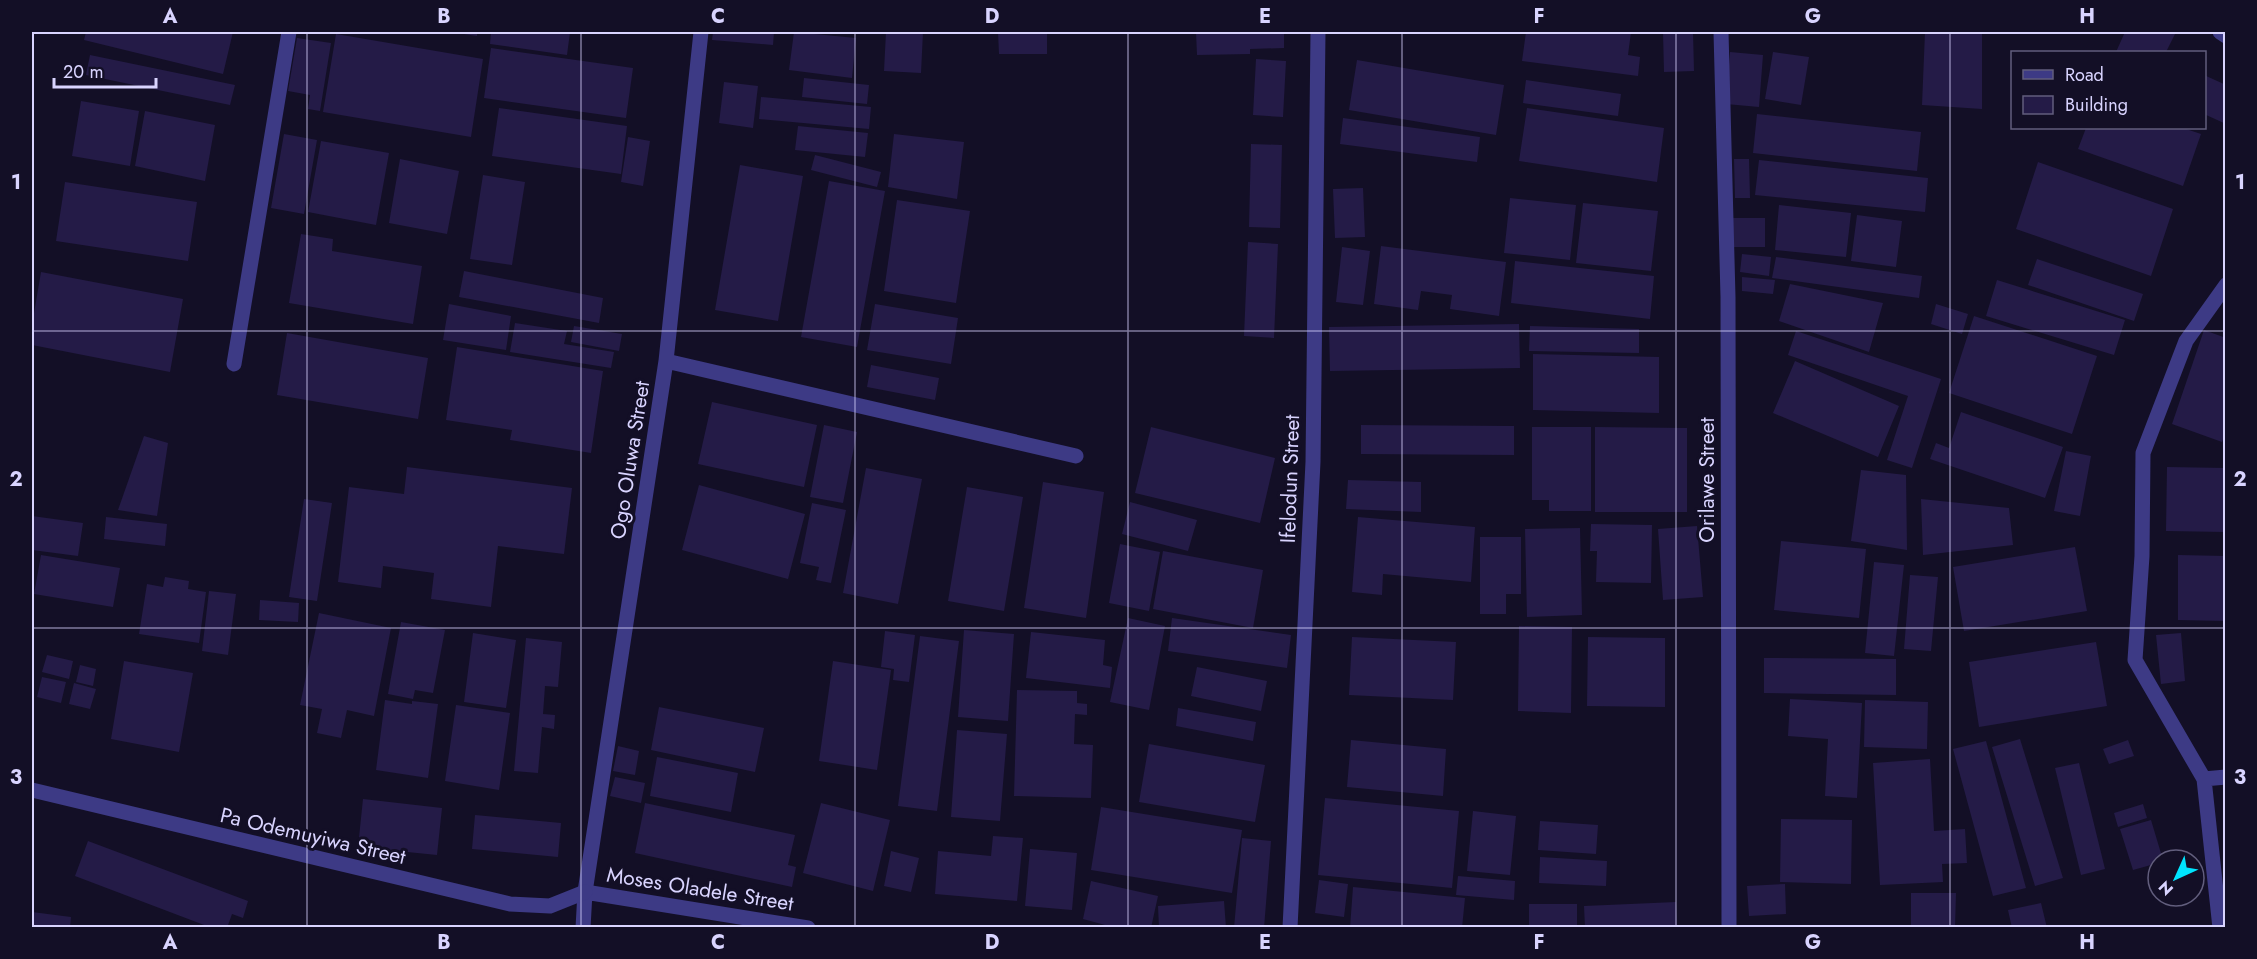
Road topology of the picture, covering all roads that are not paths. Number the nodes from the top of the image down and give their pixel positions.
1 (289, 32) edge
2 (701, 32) edge
3 (1318, 32) edge
4 (1721, 32) edge
5 (2220, 32) edge
6 (2226, 36) edge
7 (2226, 285) edge
8 (666, 361) junction
9 (234, 364) dead end
10 (1076, 456) dead end
11 (2226, 777) edge
12 (2204, 779) junction
13 (32, 790) edge
14 (585, 892) junction
15 (583, 927) edge
16 (808, 927) edge
17 (1290, 927) edge
18 (1729, 927) edge
19 (2220, 927) edge

1 - 9 street
2 - 8 street, Ogo Oluwa Street
3 - 17 street, Ifelodun Street
4 - 18 street, Orilawe Street
5 - 6 street
7 - 12 street
8 - 10 street
8 - 14 street, Ogo Oluwa Street
11 - 12 street
12 - 19 street
13 - 14 street, Pa Odemuyiwa Street
14 - 15 street, Ogo Oluwa Street
14 - 16 street, Moses Oladele Street

